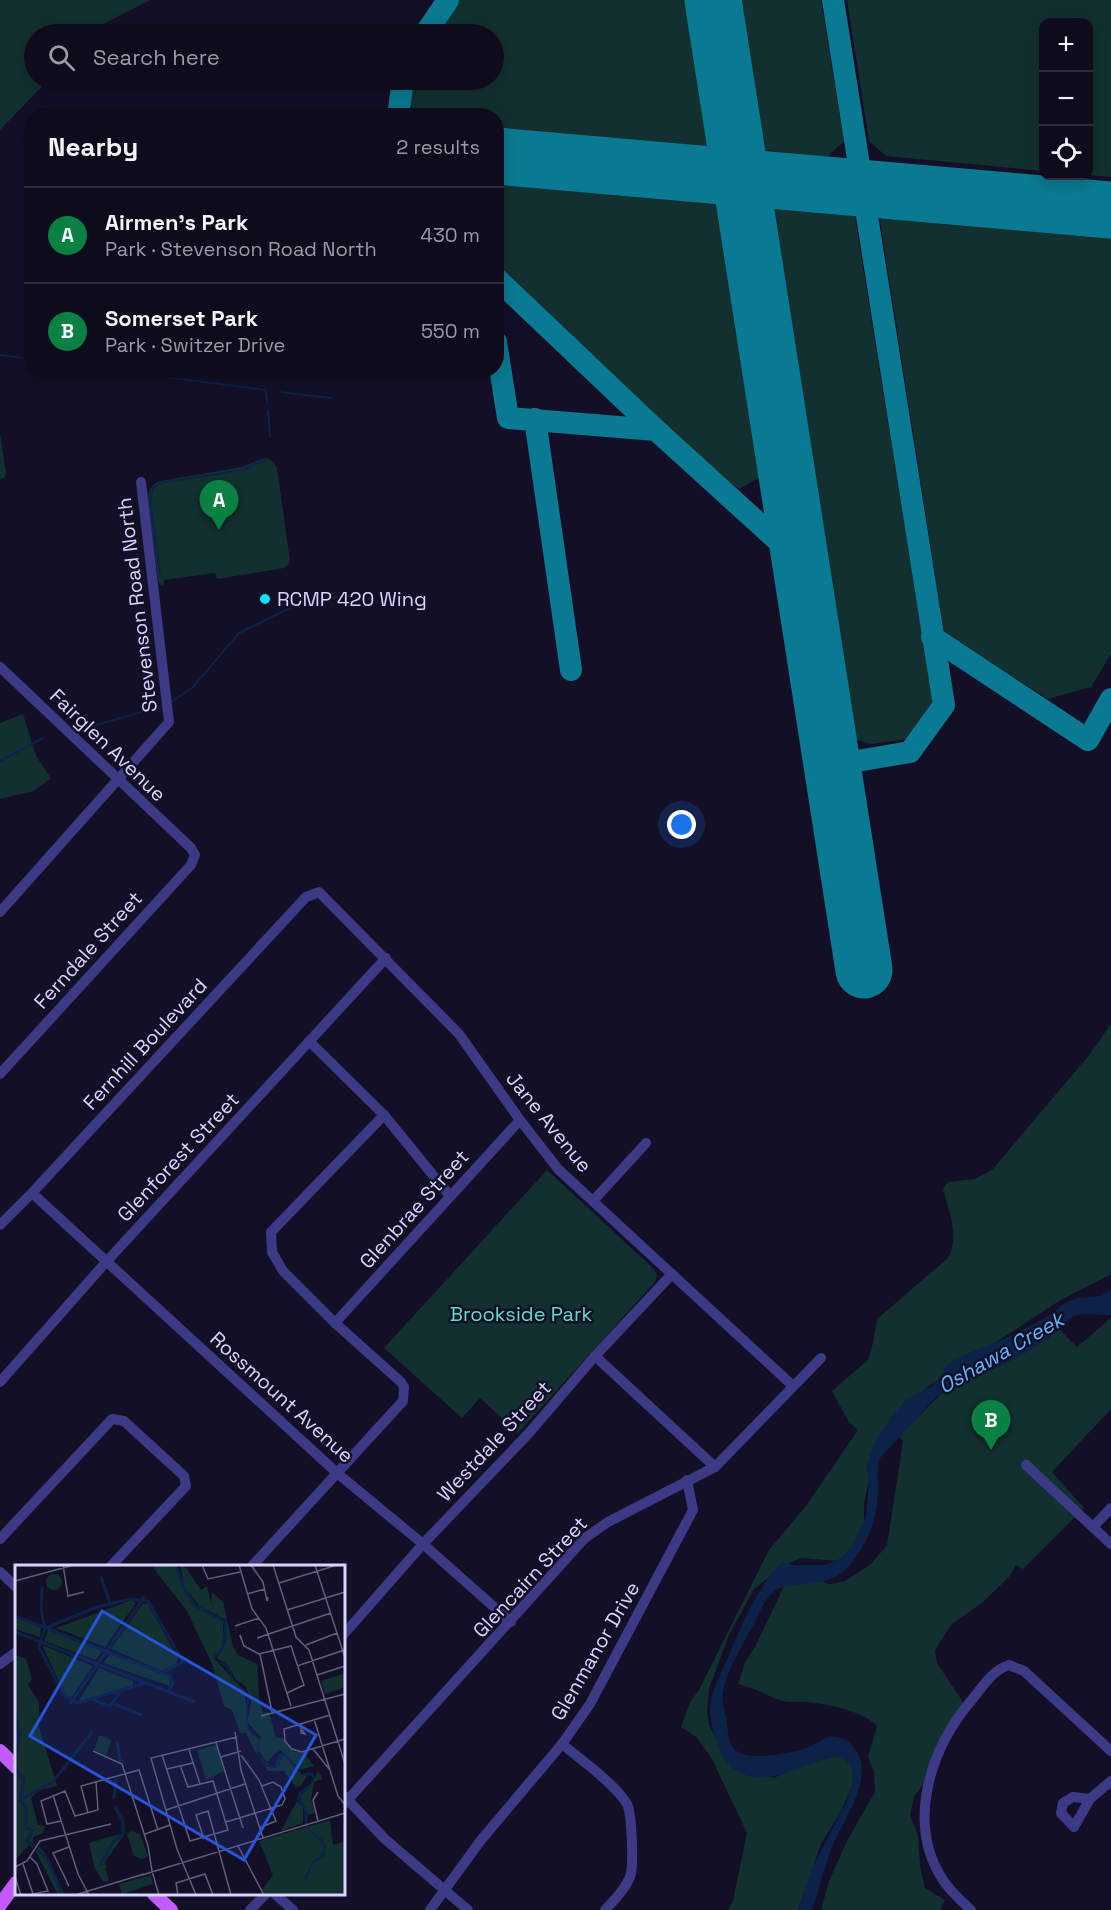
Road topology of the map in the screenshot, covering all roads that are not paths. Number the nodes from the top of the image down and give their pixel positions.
1 (141, 482) dead end
2 (0, 667) edge
3 (117, 780) junction
4 (191, 848) joint
5 (319, 892) joint
6 (0, 912) edge
7 (386, 958) junction
8 (309, 1041) junction
9 (0, 1074) edge
10 (384, 1114) junction
11 (520, 1120) junction
12 (646, 1143) dead end
13 (32, 1193) junction
14 (450, 1196) junction
15 (593, 1201) junction
16 (0, 1225) edge
17 (107, 1261) junction
18 (672, 1274) junction
19 (335, 1323) junction
20 (595, 1356) junction
21 (820, 1358) dead end
22 (0, 1382) edge
23 (792, 1386) junction
24 (1026, 1465) dead end
25 (715, 1467) junction
26 (337, 1473) junction
27 (687, 1480) junction
28 (1111, 1508) edge
29 (1092, 1527) junction
30 (0, 1539) edge
31 (423, 1544) junction
32 (1111, 1544) edge
33 (112, 1565) edge
34 (253, 1565) edge
35 (0, 1572) edge
36 (15, 1586) edge
37 (511, 1623) junction
38 (345, 1633) edge
39 (15, 1653) edge
40 (0, 1664) edge
41 (562, 1744) junction
42 (0, 1751) edge
43 (1111, 1751) edge
44 (15, 1766) edge
45 (1111, 1781) edge
46 (1090, 1799) dead end
47 (345, 1800) edge
48 (15, 1884) edge
49 (446, 1890) junction
50 (156, 1895) edge
51 (264, 1895) edge
52 (277, 1895) edge
53 (1, 1901) edge
54 (171, 1910) edge
55 (250, 1910) edge
56 (293, 1910) edge
57 (430, 1910) edge
58 (468, 1910) edge
59 (605, 1910) edge
60 (971, 1910) edge

1 - 3 street, Stevenson Road North
2 - 3 street, Fairglen Avenue
3 - 4 street, Fairglen Avenue
3 - 6 street, Stevenson Road North
4 - 9 street, Ferndale Street
5 - 7 street, Jane Avenue
5 - 13 street, Fernhill Boulevard
7 - 8 street, Glenforest Street
7 - 11 street, Jane Avenue
8 - 10 street
8 - 17 street, Glenforest Street
10 - 14 street
10 - 19 street
11 - 14 street, Glenbrae Street
11 - 15 street, Jane Avenue
12 - 15 street
13 - 16 street, Fernhill Boulevard
13 - 17 street, Rossmount Avenue
14 - 19 street, Glenbrae Street
15 - 18 street, Jane Avenue
17 - 22 street, Glenforest Street
17 - 26 street, Rossmount Avenue
18 - 20 street, Westdale Street
18 - 23 street, Jane Avenue
19 - 26 street
20 - 25 street
20 - 31 street, Westdale Street
21 - 23 street, Glencairn Street
23 - 25 street, Glencairn Street
24 - 29 street
25 - 27 street, Glencairn Street
26 - 31 street, Rossmount Avenue
26 - 34 street
27 - 37 street, Glencairn Street
27 - 41 street, Glenmanor Drive
28 - 29 street
29 - 32 street
30 - 33 street
31 - 37 street, Rossmount Avenue
31 - 38 street, Westdale Street
35 - 36 street
37 - 47 street, Glencairn Street
39 - 40 street
41 - 49 street, Glenmanor Drive
41 - 59 street
42 - 44 main road
43 - 60 street
45 - 46 street
47 - 49 street
48 - 53 main road
49 - 57 street, Glenmanor Drive
49 - 58 street
50 - 54 main road
51 - 55 street
52 - 56 street

